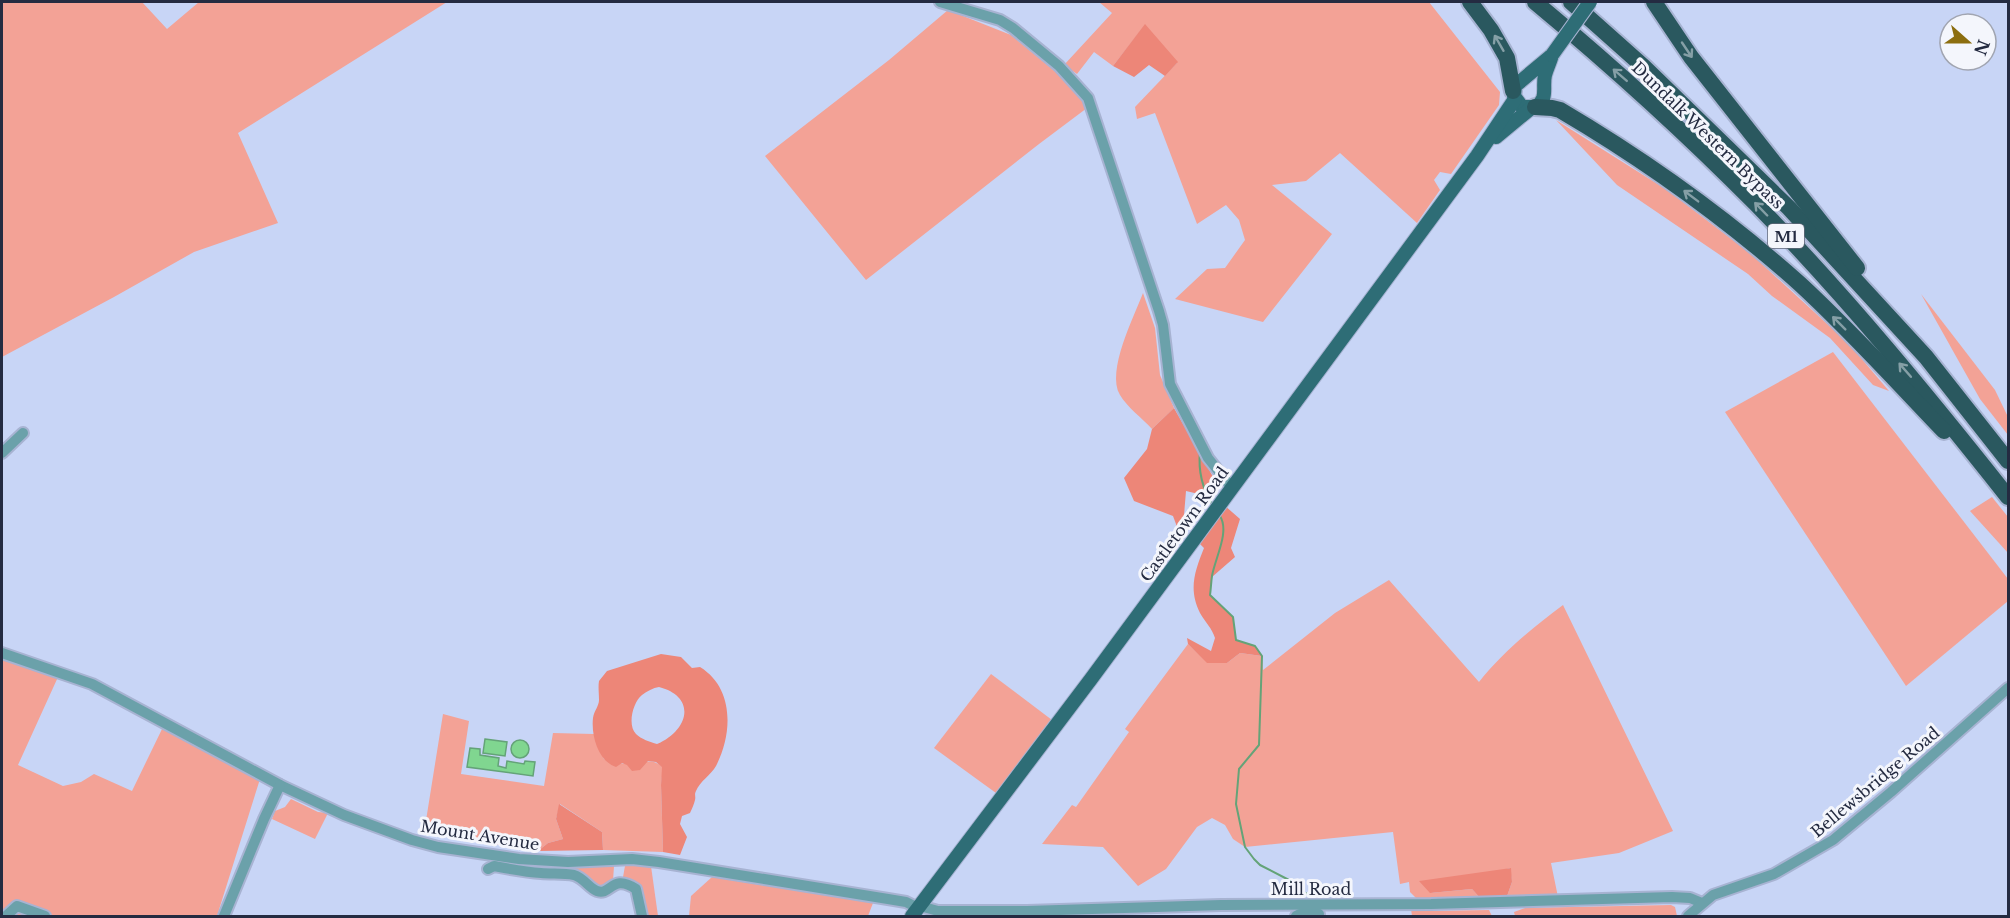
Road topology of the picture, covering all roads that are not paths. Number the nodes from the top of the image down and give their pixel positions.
1 (940, 2) edge
2 (1470, 2) edge
3 (1535, 2) edge
4 (1571, 2) edge
5 (1590, 2) edge
6 (1654, 2) edge
7 (1552, 55) junction
8 (1544, 89) junction
9 (1517, 90) junction
10 (1533, 108) junction
11 (1481, 151) junction
12 (23, 433) dead end
13 (2008, 452) edge
14 (2, 453) edge
15 (2008, 461) edge
16 (1232, 488) junction
17 (2008, 497) edge
18 (2008, 503) edge
19 (2, 653) edge
20 (2008, 688) edge
21 (280, 785) junction
22 (618, 860) junction
23 (488, 869) dead end
24 (619, 882) junction
25 (1702, 903) junction
26 (1270, 904) junction
27 (916, 910) edge
28 (1319, 914) dead end
29 (6, 916) edge
30 (45, 916) edge
31 (224, 916) edge
32 (642, 916) edge
33 (1270, 916) edge
34 (1296, 916) edge
35 (1688, 916) edge

1 - 16 street
9 -> 2 highway
17 -> 3 highway, Dundalk Western Bypass / M1
4 - 15 highway, Dundalk Western Bypass / M1
5 - 7 main road, bridge
6 -> 13 highway
7 - 8 main road
7 - 9 main road, Castletown Road
8 - 9 main road
8 - 10 main road
9 - 10 main road
9 - 11 main road, Castletown Road
10 - 11 main road, Castletown Road
18 -> 10 highway
11 - 16 main road, Castletown Road
12 - 14 street
16 - 27 main road, Castletown Road
19 - 21 street, Mount Avenue
20 - 25 street, Bellewsbridge Road
21 - 22 street, Mount Avenue
21 - 31 street
22 - 24 street
22 - 27 street, Mount Avenue
23 - 24 street
24 - 32 street
25 - 26 street, Mill Road
25 - 35 street, Bellewsbridge Road
26 - 27 street, Mill Road
26 - 33 street
28 - 34 street
29 - 30 street

